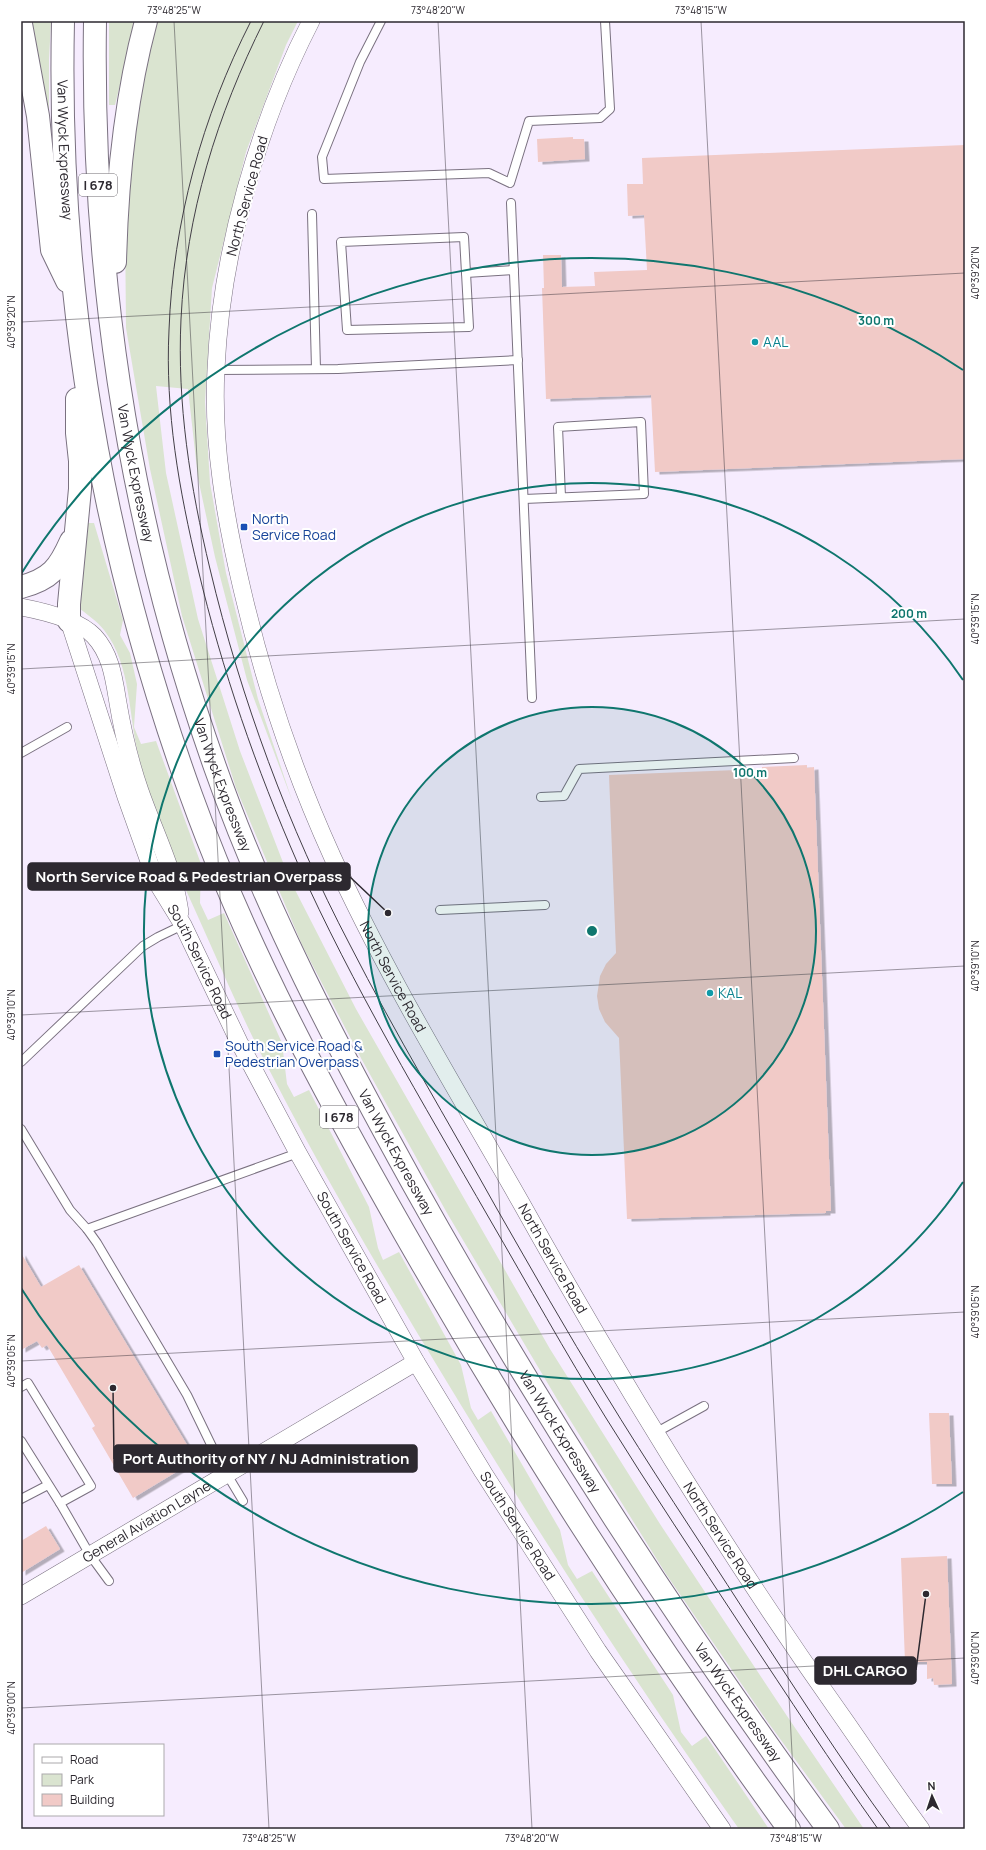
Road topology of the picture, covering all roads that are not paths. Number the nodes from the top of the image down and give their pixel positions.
1 (63, 21) edge
2 (95, 21) edge
3 (146, 21) edge
4 (311, 21) edge
5 (381, 21) edge
6 (605, 21) edge
7 (21, 24) edge
8 (511, 203) dead end
9 (312, 214) dead end
10 (514, 270) junction
11 (466, 273) junction
12 (74, 295) junction
13 (77, 321) junction
14 (113, 349) junction
15 (518, 360) junction
16 (316, 369) junction
17 (216, 370) junction
18 (561, 497) junction
19 (524, 499) junction
20 (76, 529) junction
21 (21, 587) edge
22 (21, 607) edge
23 (70, 621) junction
24 (532, 698) dead end
25 (67, 727) dead end
26 (21, 753) edge
27 (794, 758) dead end
28 (541, 797) dead end
29 (545, 905) dead end
30 (440, 910) dead end
31 (183, 925) junction
32 (21, 1062) edge
33 (21, 1128) edge
34 (298, 1153) junction
35 (87, 1229) junction
36 (416, 1362) junction
37 (21, 1387) edge
38 (704, 1406) dead end
39 (655, 1433) junction
40 (21, 1441) edge
41 (226, 1474) junction
42 (48, 1485) junction
43 (21, 1500) edge
44 (243, 1501) dead end
45 (60, 1503) junction
46 (90, 1555) junction
47 (109, 1581) dead end
48 (21, 1596) edge
49 (722, 1829) edge
50 (789, 1829) edge
51 (828, 1829) edge
52 (921, 1829) edge

1 - 12 highway, Van Wyck Expressway / I 678
2 - 14 highway, Van Wyck Expressway / I 678
3 - 14 highway
4 - 17 street, North Service Road
5 - 6 lane
7 - 12 highway
8 - 10 lane
9 - 16 lane
10 - 11 lane
10 - 15 lane
11 - 11 lane
12 - 13 highway, Van Wyck Expressway / I 678
13 - 20 highway
13 - 50 highway, Van Wyck Expressway / I 678
14 - 51 highway, Van Wyck Expressway / I 678
15 - 16 lane
15 - 19 lane
16 - 17 lane
17 - 39 street, North Service Road
18 - 18 lane
18 - 19 lane
19 - 24 lane
20 - 21 highway
20 - 23 highway
22 - 23 street
23 - 31 street, South Service Road
23 - 31 street
25 - 26 lane
27 - 28 lane
29 - 30 lane
31 - 32 lane
31 - 34 street, South Service Road
33 - 35 lane
34 - 35 lane
34 - 36 street, South Service Road
35 - 41 lane
36 - 41 street, General Aviation Layne
36 - 49 street, South Service Road
37 - 45 lane
38 - 39 lane
39 - 52 street, North Service Road
40 - 42 lane
41 - 44 lane
41 - 46 street, General Aviation Layne
42 - 43 lane
42 - 45 lane
45 - 46 lane
46 - 47 lane
46 - 48 street, General Aviation Layne

